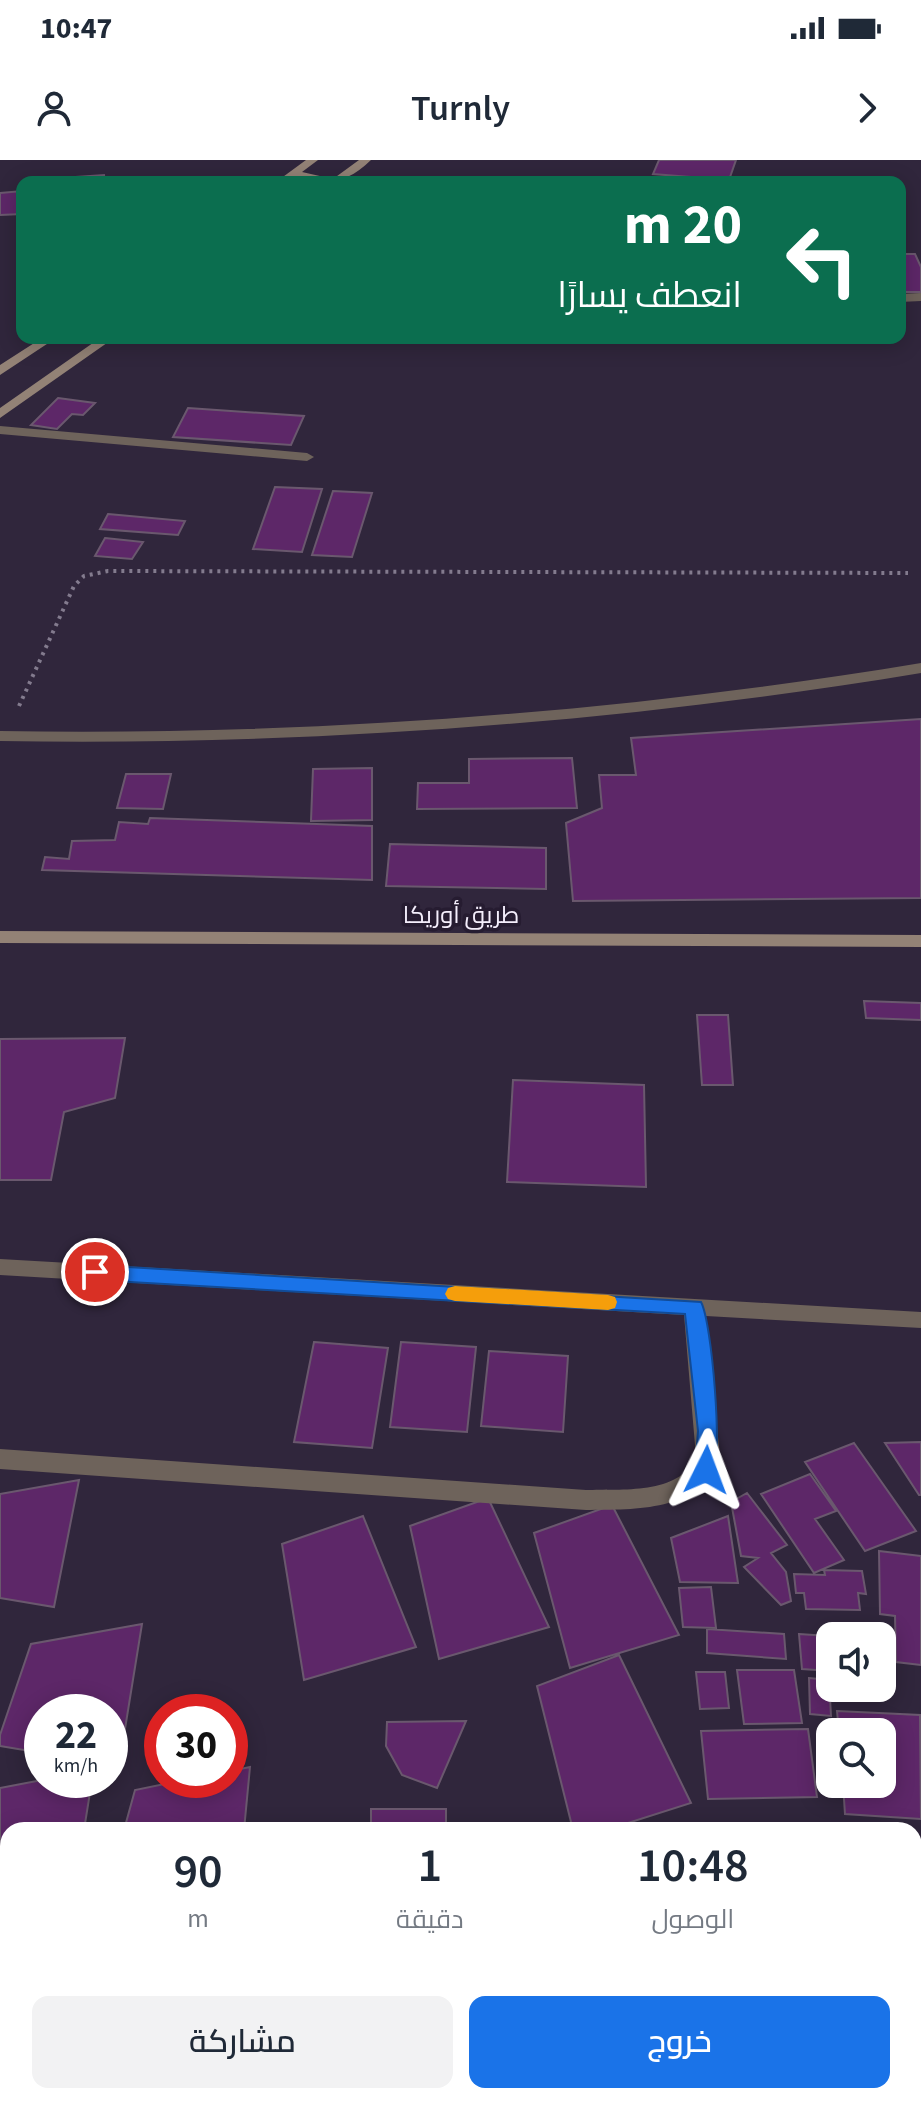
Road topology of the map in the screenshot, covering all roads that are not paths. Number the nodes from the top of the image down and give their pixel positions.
1 (313, 160) edge
2 (366, 160) edge
3 (294, 174) junction
4 (291, 176) edge
5 (304, 176) edge
6 (343, 176) edge
7 (41, 344) edge
8 (99, 344) edge
9 (0, 371) edge
10 (0, 414) edge
11 (0, 430) edge
12 (307, 457) dead end
13 (921, 668) edge
14 (2, 736) edge
15 (0, 937) edge
16 (921, 941) edge
17 (0, 1267) edge
18 (694, 1307) junction
19 (921, 1320) edge
20 (0, 1459) edge

1 - 3 street
2 - 6 street
3 - 4 street
3 - 5 street
7 - 9 street
8 - 10 street
11 - 12 street
13 - 14 street
15 - 16 street, طريق أوريكا
17 - 18 street
18 - 19 street
18 - 20 street

